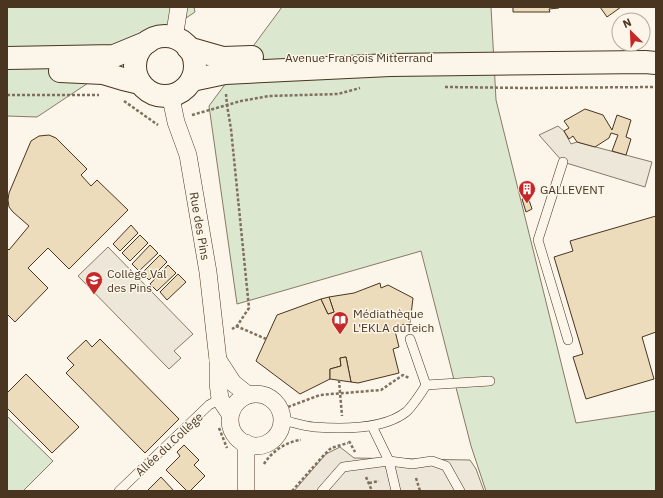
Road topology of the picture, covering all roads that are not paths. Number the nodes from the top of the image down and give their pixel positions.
1 (179, 7) edge
2 (148, 42) junction
3 (181, 43) junction
4 (7, 58) edge
5 (530, 63) junction
6 (656, 63) edge
7 (7, 70) edge
8 (192, 80) junction
9 (140, 83) junction
10 (172, 95) junction
11 (563, 162) dead end
12 (410, 339) dead end
13 (568, 340) dead end
14 (218, 360) junction
15 (490, 381) dead end
16 (426, 385) junction
17 (248, 395) junction
18 (220, 399) junction
19 (230, 414) junction
20 (281, 415) junction
21 (372, 426) junction
22 (246, 443) junction
23 (390, 461) junction
24 (246, 489) dead end
25 (119, 491) edge
26 (322, 491) edge
27 (396, 491) edge
28 (460, 491) edge

1 - 3 street
2 - 3 main road
2 - 4 main road
2 - 9 main road
3 - 5 main road, Avenue François Mitterrand
3 - 8 main road
5 - 6 main road, Avenue François Mitterrand
5 - 8 main road, Avenue François Mitterrand
7 - 9 main road
8 - 10 main road
9 - 10 main road
10 - 14 street, Rue des Pins
11 - 13 lane
12 - 16 lane
14 - 17 street, Rue des Pins
14 - 18 street, Rue des Pins
15 - 16 lane
16 - 21 lane
17 - 19 street
17 - 20 street
18 - 19 street, Rue des Pins
18 - 25 lane, Allée du Collège
19 - 22 street
20 - 21 lane
20 - 22 street
21 - 23 lane
22 - 24 street
23 - 26 lane
23 - 27 lane
23 - 28 lane

